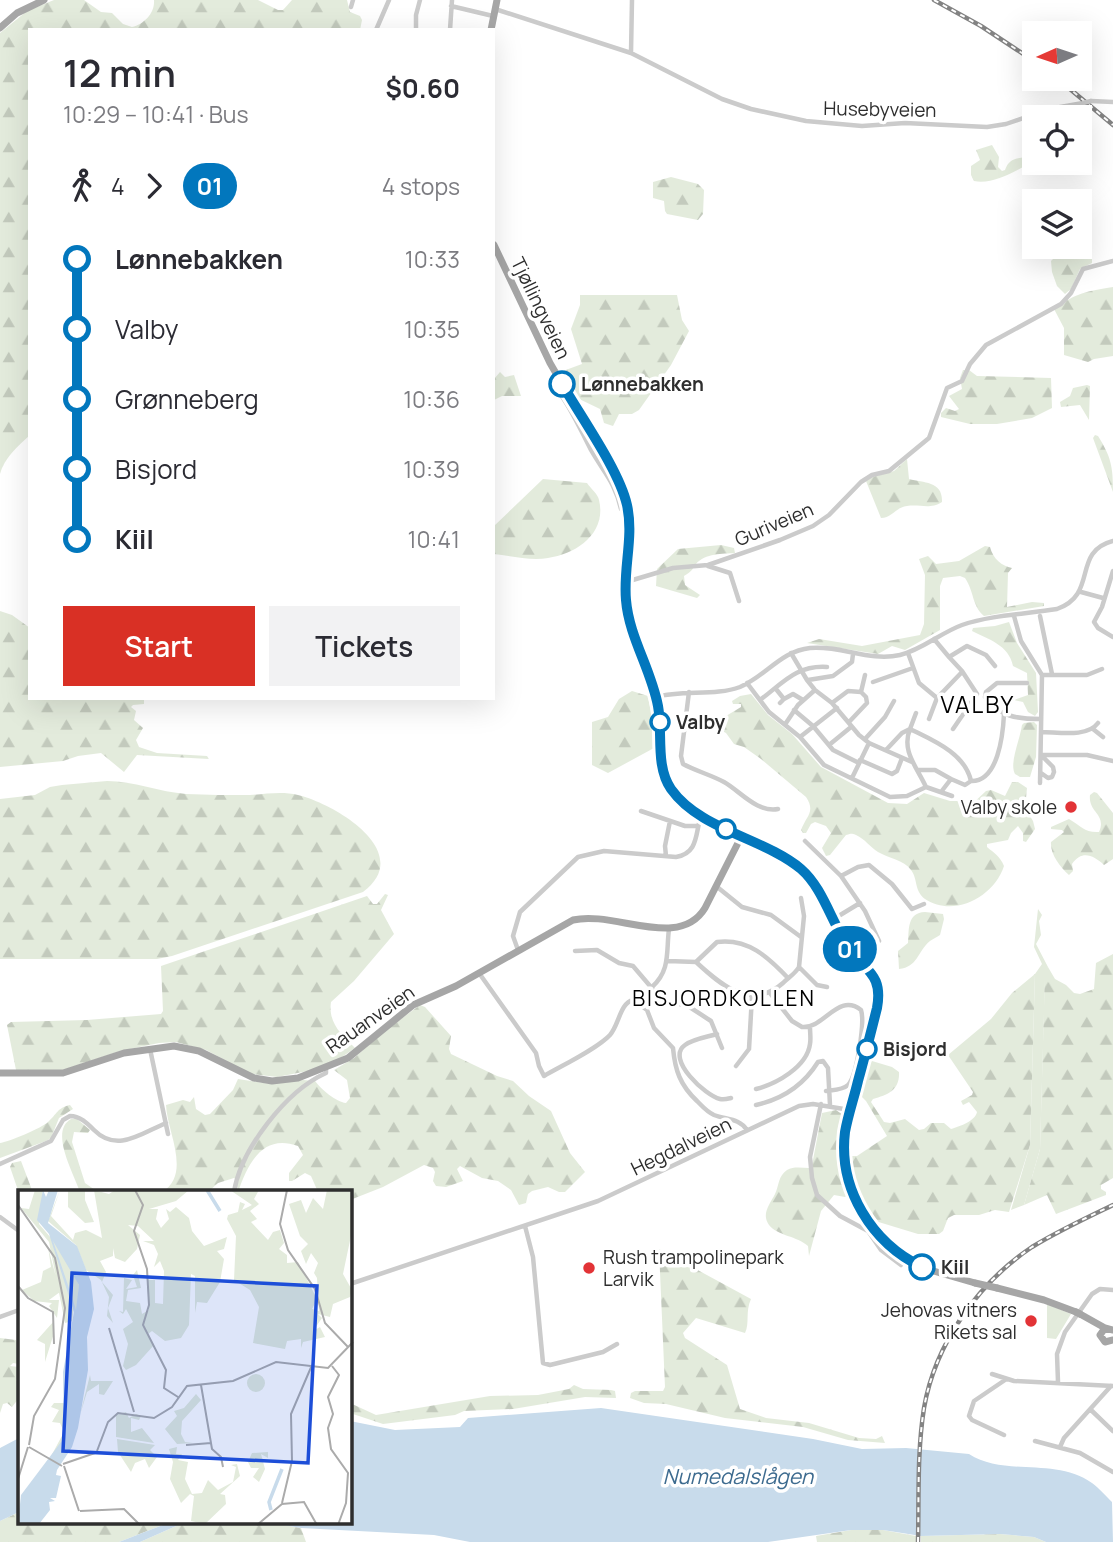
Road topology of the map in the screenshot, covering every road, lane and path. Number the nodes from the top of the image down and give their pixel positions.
1 (44, 0) edge
2 (353, 0) edge
3 (389, 0) edge
4 (420, 0) edge
5 (497, 0) edge
6 (632, 0) edge
7 (452, 3) edge
8 (351, 7) dead end
9 (495, 13) junction
10 (0, 28) edge
11 (377, 28) edge
12 (416, 28) edge
13 (450, 28) edge
14 (491, 28) edge
15 (631, 53) junction
16 (1113, 102) edge
17 (495, 255) edge
18 (1113, 261) edge
19 (1113, 541) edge
20 (708, 565) junction
21 (1113, 571) edge
22 (626, 582) junction
23 (1111, 584) edge
24 (1081, 592) junction
25 (1104, 598) junction
26 (739, 601) dead end
27 (1014, 616) junction
28 (1040, 616) dead end
29 (1113, 637) edge
30 (934, 639) junction
31 (791, 653) junction
32 (908, 653) junction
33 (853, 654) junction
34 (949, 657) junction
35 (995, 666) dead end
36 (827, 667) dead end
37 (913, 668) junction
38 (1102, 669) dead end
39 (799, 670) junction
40 (962, 671) junction
41 (1052, 674) junction
42 (865, 675) dead end
43 (1042, 676) junction
44 (807, 680) junction
45 (873, 682) dead end
46 (1027, 683) dead end
47 (747, 684) junction
48 (776, 689) junction
49 (815, 690) junction
50 (689, 692) junction
51 (861, 692) junction
52 (656, 697) junction
53 (937, 698) junction
54 (760, 700) junction
55 (803, 700) junction
56 (894, 701) dead end
57 (832, 703) junction
58 (836, 708) junction
59 (794, 710) junction
60 (916, 713) dead end
61 (1004, 714) junction
62 (929, 719) dead end
63 (1041, 719) junction
64 (785, 723) junction
65 (1098, 723) dead end
66 (850, 725) junction
67 (813, 726) junction
68 (910, 729) junction
69 (953, 729) dead end
70 (1093, 729) junction
71 (1041, 732) junction
72 (800, 737) junction
73 (1102, 737) dead end
74 (867, 741) junction
75 (829, 746) junction
76 (886, 750) junction
77 (1041, 755) junction
78 (902, 758) junction
79 (1113, 761) edge
80 (860, 762) junction
81 (913, 762) junction
82 (918, 770) junction
83 (1040, 771) junction
84 (852, 778) junction
85 (951, 779) junction
86 (971, 780) junction
87 (1040, 783) dead end
88 (926, 786) junction
89 (941, 792) junction
90 (952, 796) dead end
91 (778, 809) dead end
92 (641, 811) dead end
93 (702, 815) junction
94 (670, 821) junction
95 (698, 826) junction
96 (741, 837) junction
97 (805, 841) dead end
98 (666, 856) junction
99 (841, 876) junction
100 (716, 886) junction
101 (801, 898) dead end
102 (860, 903) junction
103 (924, 904) dead end
104 (832, 920) junction
105 (669, 929) junction
106 (802, 937) junction
107 (879, 941) dead end
108 (519, 950) junction
109 (575, 951) dead end
110 (668, 961) junction
111 (696, 962) junction
112 (799, 967) junction
113 (479, 973) junction
114 (788, 978) junction
115 (652, 987) junction
116 (827, 987) dead end
117 (770, 993) junction
118 (752, 996) junction
119 (810, 1027) junction
120 (717, 1034) junction
121 (150, 1048) junction
122 (722, 1048) dead end
123 (736, 1066) dead end
124 (326, 1068) junction
125 (0, 1073) edge
126 (756, 1089) dead end
127 (828, 1090) junction
128 (731, 1098) dead end
129 (821, 1104) junction
130 (756, 1105) dead end
131 (830, 1105) junction
132 (850, 1110) junction
133 (166, 1123) junction
134 (747, 1130) junction
135 (168, 1134) dead end
136 (0, 1164) edge
137 (235, 1190) edge
138 (0, 1217) edge
139 (525, 1226) junction
140 (18, 1230) edge
141 (901, 1265) dead end
142 (352, 1283) edge
143 (1113, 1290) edge
144 (18, 1310) edge
145 (0, 1317) edge
146 (1109, 1330) edge
147 (1112, 1343) edge
148 (617, 1344) dead end
149 (992, 1374) dead end
150 (1005, 1380) junction
151 (1058, 1382) junction
152 (1112, 1386) edge
153 (1091, 1410) junction
154 (1113, 1432) edge
155 (1004, 1435) dead end
156 (1035, 1441) dead end
157 (1060, 1447) junction
158 (1113, 1472) edge

1 - 10 main road
2 - 8 street
3 - 11 street
4 - 12 street
5 - 9 main road
6 - 15 street
7 - 9 street, Husebyveien
7 - 13 street
9 - 14 main road
9 - 15 street, Husebyveien
15 - 16 street, Husebyveien, bridge
17 - 22 main road, Tjøllingveien
18 - 20 street, Guriveien
19 - 24 street
20 - 22 street, Guriveien
20 - 26 street
21 - 23 street
22 - 52 main road, Tjøllingveien
23 - 25 street
24 - 25 street
24 - 27 street
25 - 29 street
27 - 30 street
27 - 43 street
28 - 41 street
30 - 32 street
30 - 34 street
31 - 33 street
31 - 39 street
31 - 47 street
32 - 33 street
32 - 37 street
33 - 44 street
34 - 35 street
34 - 40 street
36 - 39 street
37 - 45 street
37 - 53 street
38 - 41 street
39 - 44 street
39 - 48 street
40 - 53 street
40 - 69 street
41 - 43 street
42 - 51 street
43 - 63 street
44 - 49 street
46 - 61 street
47 - 50 street
47 - 54 street
48 - 54 street
48 - 55 street
49 - 55 street
49 - 57 street
50 - 52 street
50 - 91 street
51 - 57 street
51 - 66 street
52 - 93 main road, Tjøllingveien
53 - 62 street
54 - 64 street
55 - 59 street
56 - 74 street
57 - 58 street
58 - 66 street
58 - 67 street
59 - 64 street
59 - 67 street
60 - 68 street
61 - 63 street
61 - 86 street
63 - 71 street
64 - 72 street
65 - 70 street
66 - 74 street
66 - 75 street
67 - 72 street
67 - 75 street
68 - 76 street
68 - 81 street
68 - 86 street
70 - 71 street
70 - 73 street
71 - 77 street
72 - 84 street
74 - 76 street
74 - 80 street
75 - 80 street
76 - 78 street
77 - 79 street
77 - 83 street
77 - 83 street
78 - 80 street
78 - 81 street
80 - 84 street
81 - 82 street
82 - 85 street
82 - 88 street
83 - 87 street
84 - 88 street
85 - 86 street
85 - 89 street
88 - 89 street
89 - 90 street
92 - 94 street
93 - 95 street
93 - 96 main road, Tjøllingveien
94 - 95 street
94 - 98 street
95 - 98 street
96 - 100 main road
96 - 104 main road, Tjøllingveien
97 - 99 street
98 - 108 street
99 - 102 street
99 - 103 street
100 - 105 main road
100 - 106 street
101 - 106 street
102 - 104 street
102 - 107 street
104 - 132 main road, Tjøllingveien
105 - 108 main road, Rauanveien
105 - 110 street
106 - 112 street
108 - 113 main road, Rauanveien
109 - 115 street
110 - 111 street
110 - 115 street
111 - 114 street
111 - 118 street
112 - 114 street
112 - 116 street
113 - 124 main road, Rauanveien
113 - 134 street
114 - 117 street
115 - 120 street
117 - 118 street
117 - 119 street
118 - 123 street
119 - 126 street
119 - 127 street
120 - 122 street
120 - 128 street
121 - 124 main road, Rauanveien
121 - 125 main road, Rauanveien
121 - 133 street
124 - 137 street
127 - 130 street
127 - 131 street
129 - 131 street, Hegdalveien
129 - 134 street, Hegdalveien
129 - 141 street
131 - 132 street, Hegdalveien
132 - 146 main road, Tjøllingveien, bridge
133 - 135 street
133 - 136 street
134 - 139 street, Hegdalveien
138 - 140 street
139 - 142 street, Hegdalveien
139 - 148 street
143 - 151 street
144 - 145 street
146 - 147 main road
149 - 150 street
150 - 151 street
150 - 155 street
151 - 152 street
152 - 153 street
153 - 154 street
153 - 157 street
156 - 157 street
157 - 158 street

